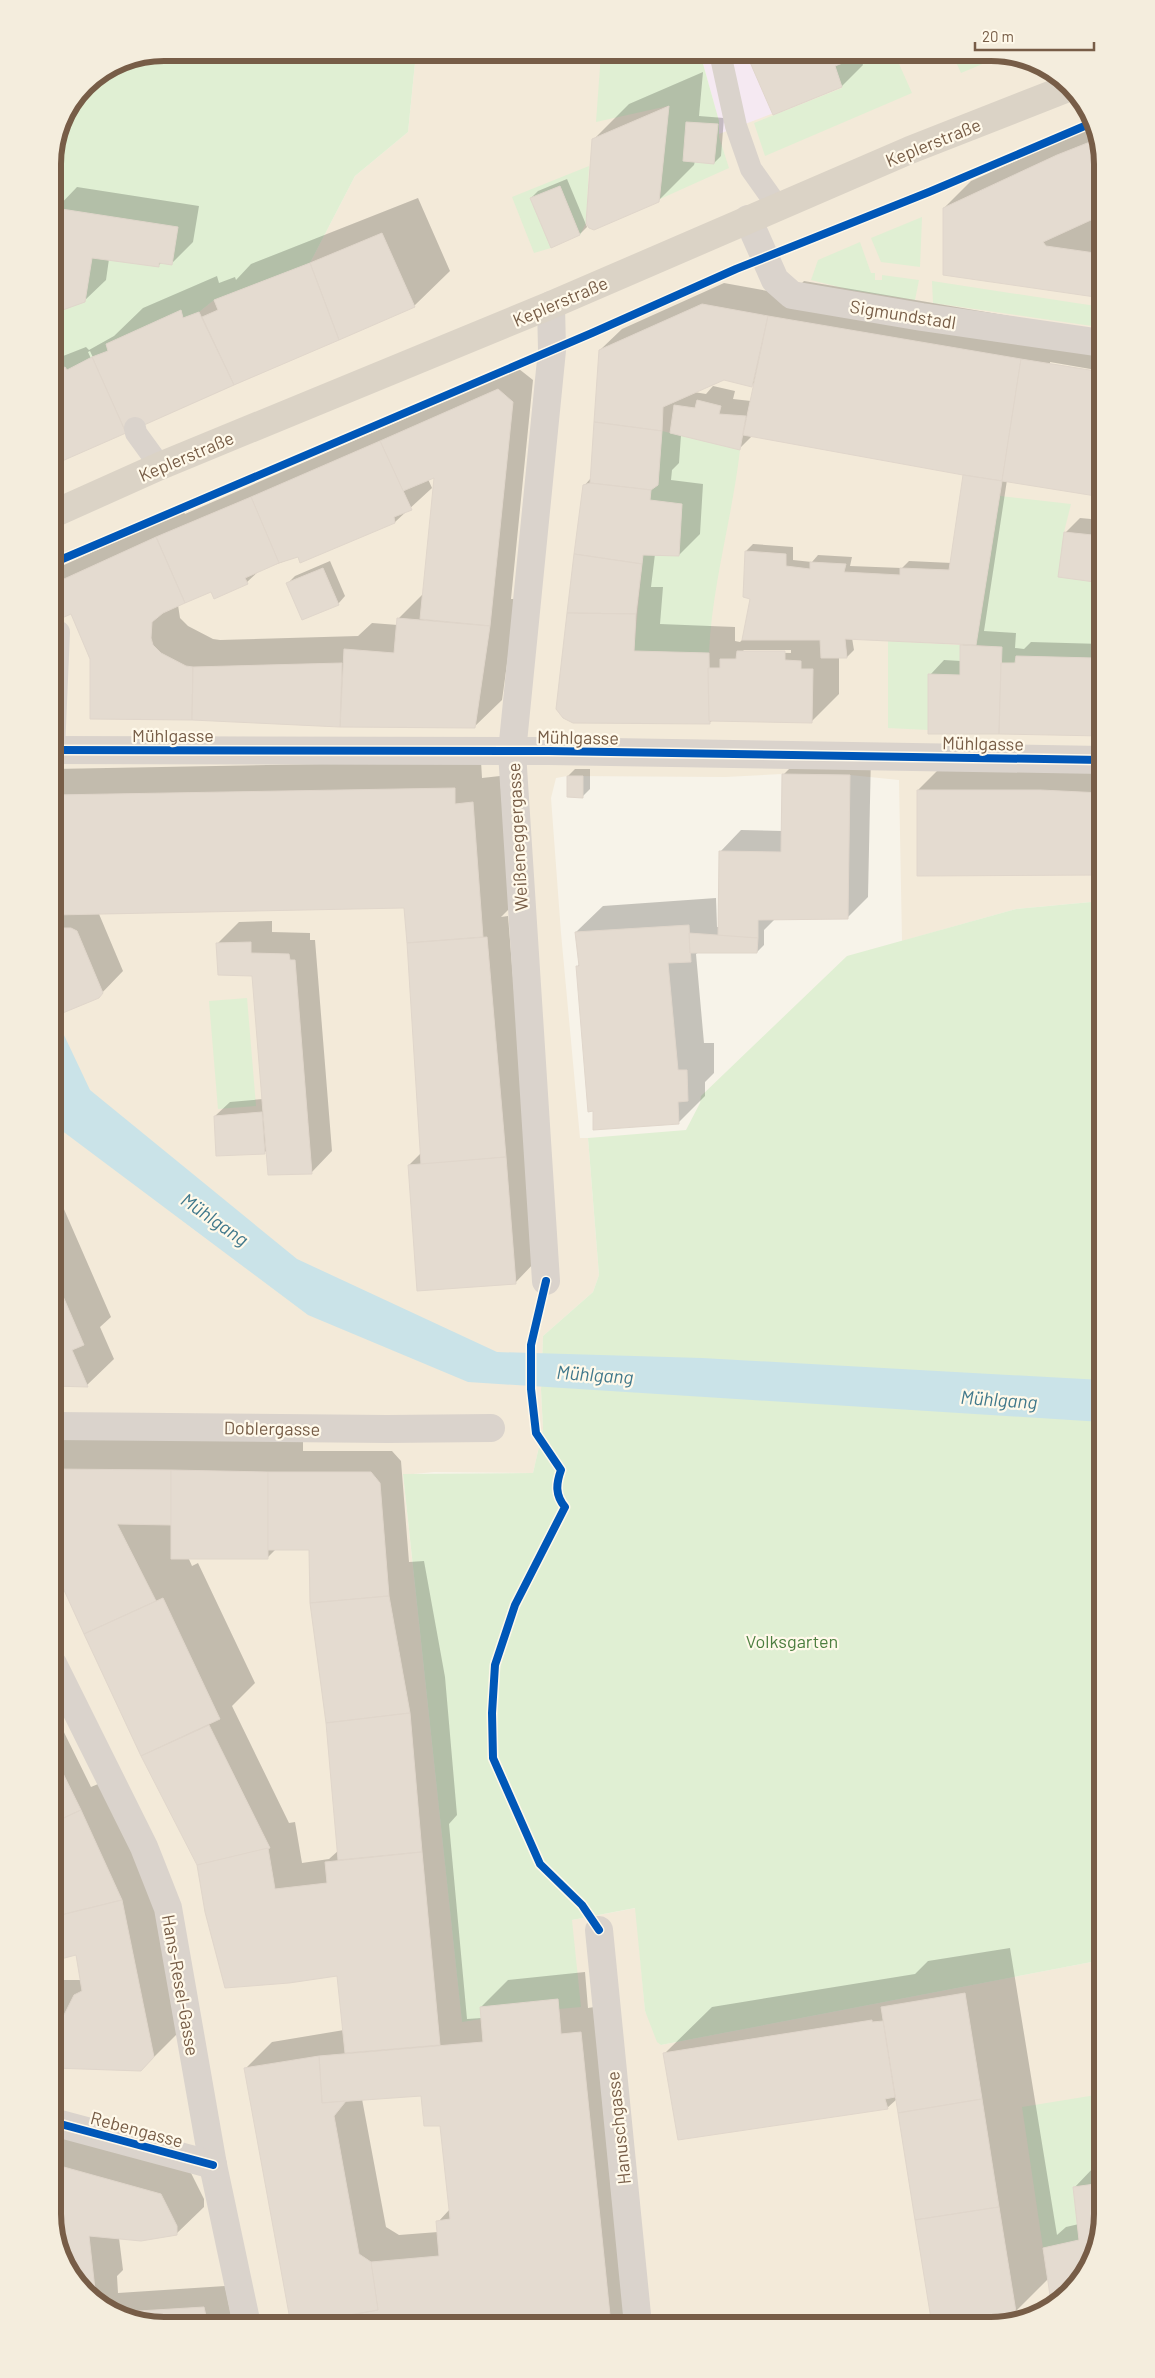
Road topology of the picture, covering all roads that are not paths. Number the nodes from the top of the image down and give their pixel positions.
1 (722, 61) edge
2 (1063, 90) edge
3 (778, 207) junction
4 (748, 219) junction
5 (551, 306) junction
6 (1094, 342) edge
7 (135, 428) dead end
8 (160, 466) junction
9 (61, 510) edge
10 (61, 750) edge
11 (512, 752) junction
12 (1094, 760) edge
13 (546, 1280) dead end
14 (61, 1426) edge
15 (491, 1428) dead end
16 (61, 1682) edge
17 (599, 1930) dead end
18 (61, 2124) edge
19 (213, 2165) junction
20 (245, 2317) edge
21 (637, 2317) edge

1 - 3 lane
2 - 3 main road, Keplerstraße
3 - 4 main road, Keplerstraße
4 - 5 main road, Keplerstraße
4 - 6 street, Sigmundstadl
5 - 8 main road, Keplerstraße
5 - 11 street, Weißeneggergasse
7 - 8 lane
8 - 9 main road, Keplerstraße
10 - 11 street, Mühlgasse
11 - 12 street, Mühlgasse
11 - 13 street, Weißeneggergasse
14 - 15 street, Doblergasse
16 - 19 street, Hans-Resel-Gasse
17 - 21 street, Hanuschgasse
18 - 19 street, Rebengasse
19 - 20 street, Hans-Resel-Gasse

